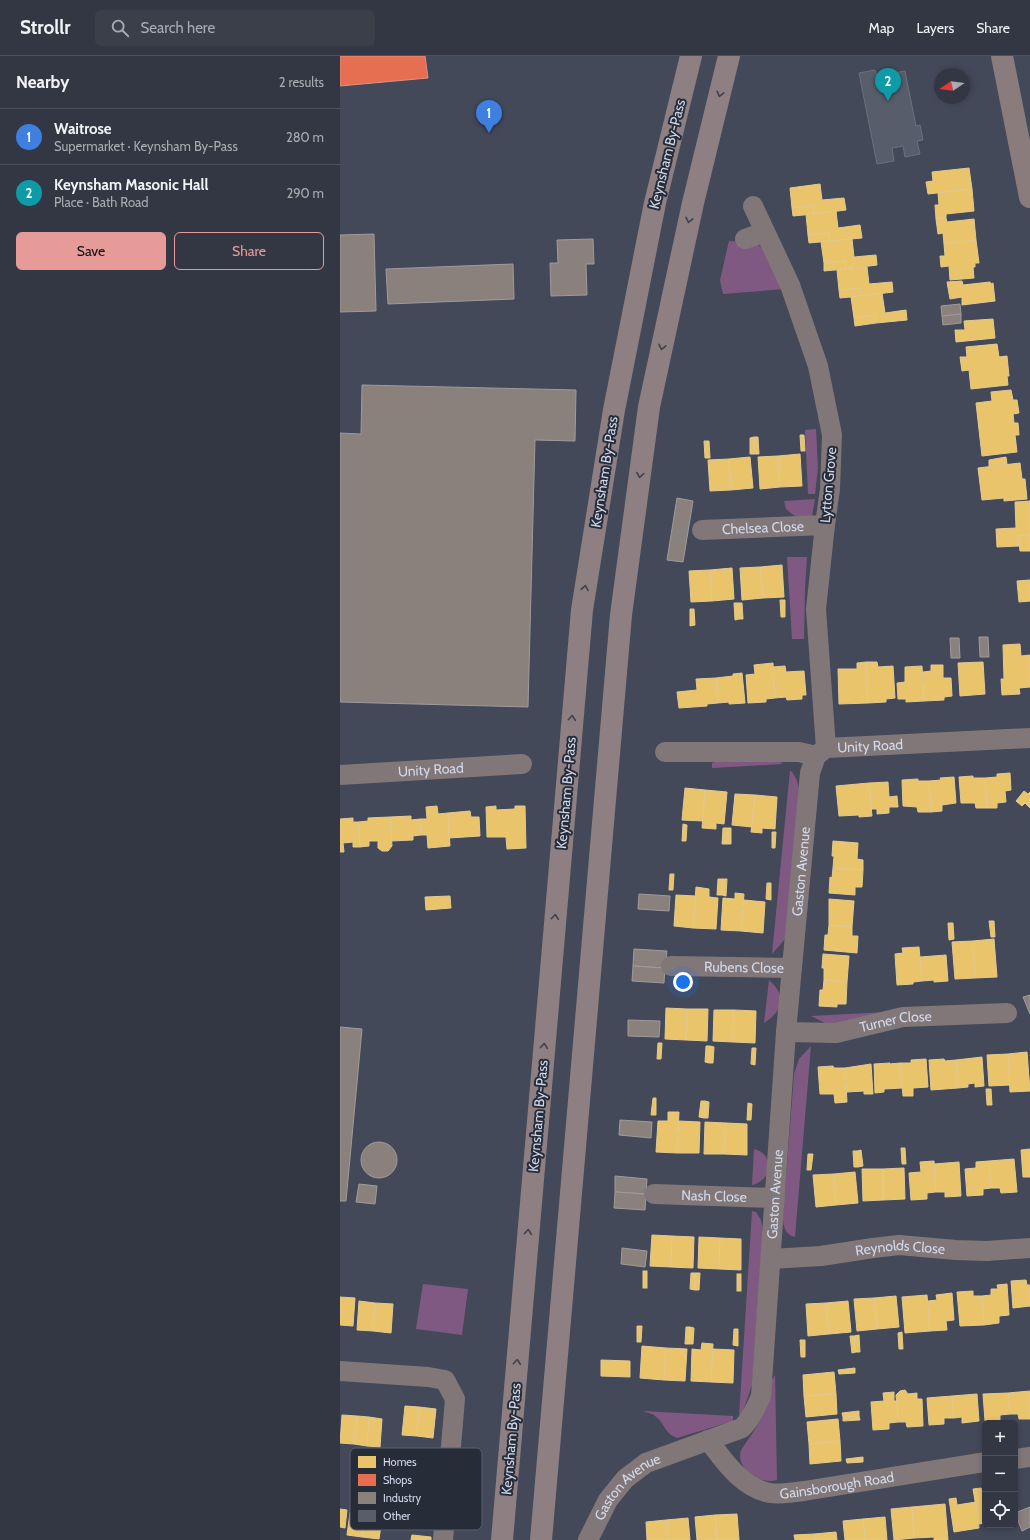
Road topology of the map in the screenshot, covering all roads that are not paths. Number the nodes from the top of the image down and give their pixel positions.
1 (692, 56) edge
2 (729, 56) edge
3 (1002, 56) edge
4 (1030, 197) edge
5 (753, 206) dead end
6 (765, 232) junction
7 (745, 239) dead end
8 (824, 525) junction
9 (702, 530) dead end
10 (1030, 738) edge
11 (664, 752) dead end
12 (821, 752) junction
13 (522, 764) dead end
14 (340, 775) edge
15 (671, 966) dead end
16 (792, 968) junction
17 (1007, 1012) dead end
18 (786, 1032) junction
19 (654, 1194) dead end
20 (775, 1198) junction
21 (1030, 1248) edge
22 (771, 1258) junction
23 (340, 1371) edge
24 (708, 1440) junction
25 (451, 1448) edge
26 (1030, 1457) edge
27 (1018, 1458) edge
28 (982, 1462) edge
29 (444, 1530) edge
30 (443, 1540) edge
31 (502, 1540) edge
32 (540, 1540) edge
33 (588, 1540) edge

31 -> 1 highway, Keynsham By-Pass
2 -> 32 highway
3 - 4 main road
5 - 6 street, Lytton Grove
6 - 7 street
6 - 8 street, Lytton Grove
8 - 9 street, Chelsea Close
8 - 12 street, Lytton Grove
10 - 12 street, Unity Road
11 - 12 street, Unity Road
12 - 16 street, Gaston Avenue
13 - 14 street, Unity Road
15 - 16 street, Rubens Close
16 - 18 street, Gaston Avenue
17 - 18 street, Turner Close
18 - 20 street, Gaston Avenue
19 - 20 street, Nash Close
20 - 22 street, Gaston Avenue
21 - 22 street, Reynolds Close
22 - 24 street, Gaston Avenue
23 - 25 street
24 - 28 street, Gainsborough Road
24 - 33 street, Gaston Avenue
26 - 27 street
29 - 30 street

